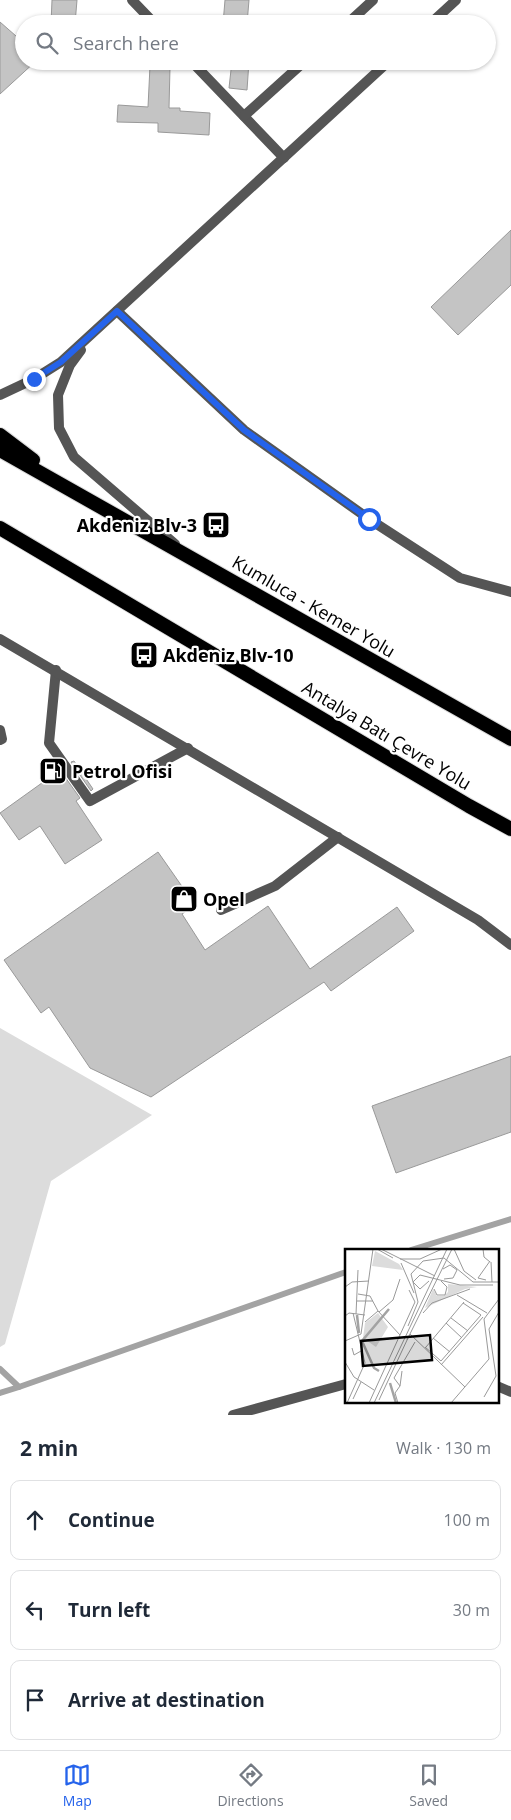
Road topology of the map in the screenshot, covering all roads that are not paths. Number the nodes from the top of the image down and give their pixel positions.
1 (132, 0) edge
2 (373, 0) edge
3 (456, 0) edge
4 (146, 15) edge
5 (356, 15) edge
6 (440, 15) edge
7 (200, 70) edge
8 (295, 70) edge
9 (379, 70) edge
10 (244, 116) junction
11 (284, 158) junction
12 (117, 311) junction
13 (98, 329) junction
14 (0, 395) edge
15 (0, 435) edge
16 (0, 450) edge
17 (73, 491) junction
18 (0, 528) edge
19 (0, 537) edge
20 (190, 556) junction
21 (63, 566) junction
22 (511, 592) edge
23 (0, 639) edge
24 (56, 670) junction
25 (0, 730) edge
26 (511, 739) edge
27 (0, 740) edge
28 (188, 748) junction
29 (511, 829) edge
30 (338, 837) junction
31 (221, 910) dead end
32 (511, 945) edge
33 (345, 1384) edge
34 (498, 1386) edge
35 (511, 1392) edge
36 (233, 1415) edge

1 - 4 street
2 - 5 street
3 - 6 street
7 - 10 street
8 - 10 street
9 - 11 street
10 - 11 street
11 - 12 street
12 - 13 street
12 - 22 street
13 - 14 street
13 - 20 street
15 - 17 highway, Kumluca - Kemer Yolu
16 - 17 highway, Kumluca - Kemer Yolu
17 - 20 highway, Kumluca - Kemer Yolu
18 - 21 highway
19 - 21 highway
20 - 26 highway, Kumluca - Kemer Yolu
21 - 29 highway, Antalya Batı Çevre Yolu
23 - 24 street
24 - 28 street
24 - 28 street
25 - 27 street
28 - 30 street
30 - 31 street
30 - 32 street
33 - 36 street
34 - 35 street

